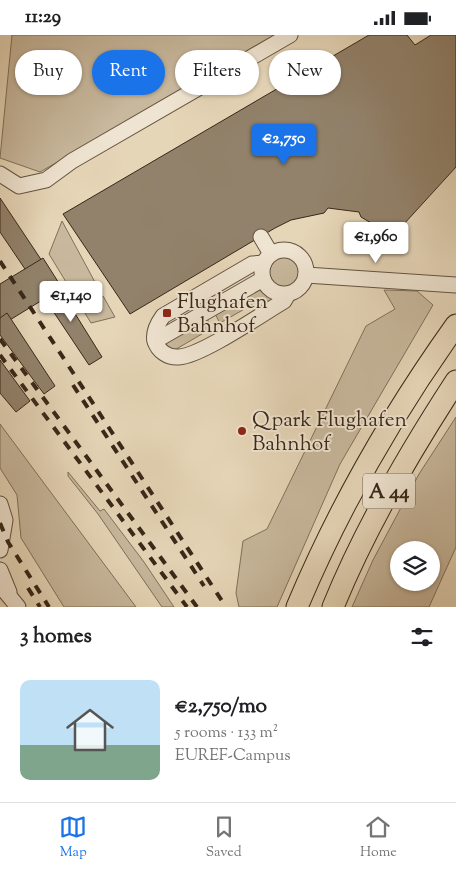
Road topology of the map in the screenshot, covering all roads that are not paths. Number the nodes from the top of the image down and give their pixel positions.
1 (290, 35) edge
2 (0, 174) edge
3 (261, 237) dead end
4 (268, 259) junction
5 (306, 275) junction
6 (263, 279) junction
7 (456, 285) edge
8 (288, 294) junction
9 (456, 325) edge
10 (155, 341) junction
11 (456, 381) edge
12 (0, 504) edge
13 (2, 530) edge
14 (0, 551) edge
15 (0, 570) edge
16 (4, 589) edge
17 (18, 607) edge
18 (297, 607) edge
19 (333, 607) edge

1 - 2 street
3 - 4 street
4 - 5 street
4 - 6 street
4 - 10 street
5 - 7 street
5 - 8 street
6 - 8 street
6 - 10 street
8 - 10 street
9 - 18 highway, A 44
11 - 19 highway, A 44
12 - 13 street
13 - 14 street
15 - 16 street
16 - 17 street

